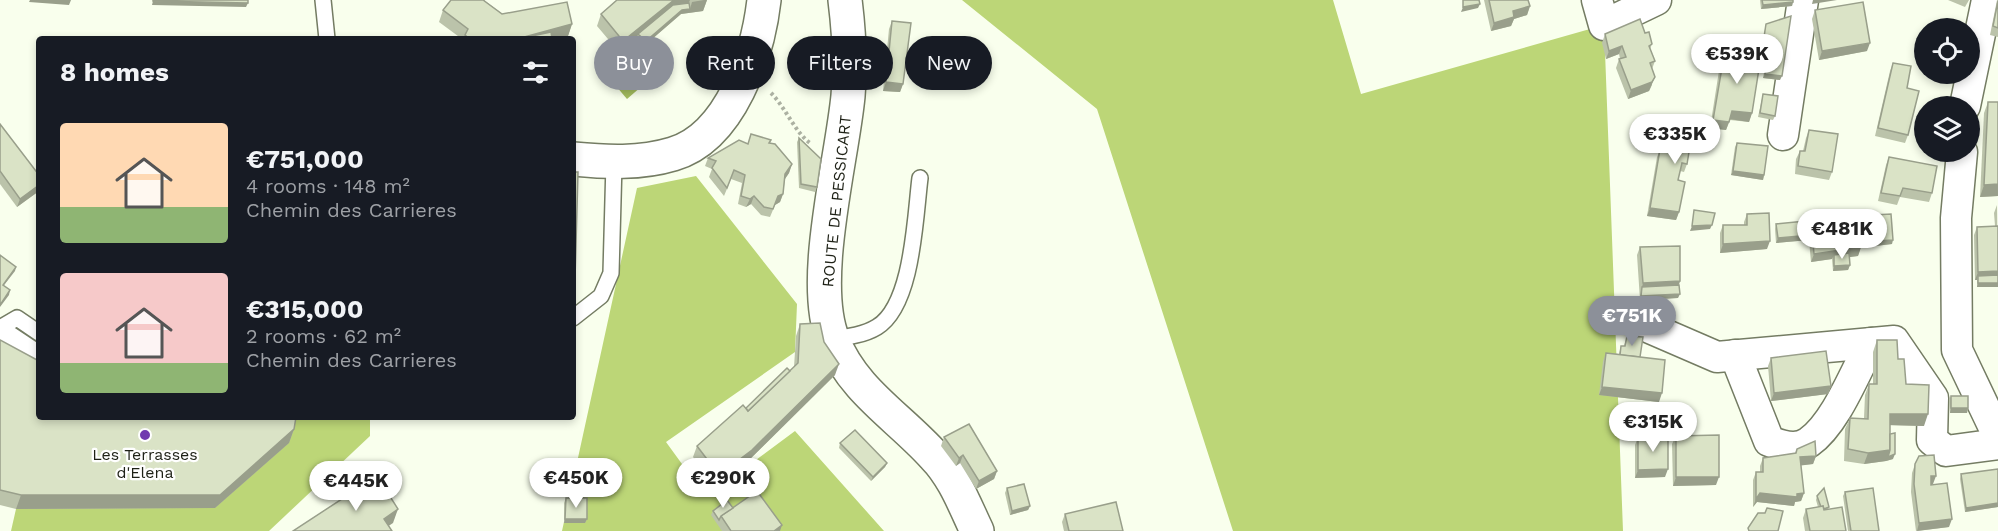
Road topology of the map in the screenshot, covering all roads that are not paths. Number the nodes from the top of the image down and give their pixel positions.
1 (323, 0) edge
2 (764, 0) edge
3 (844, 0) edge
4 (1597, 0) edge
5 (1656, 0) edge
6 (1803, 0) edge
7 (1987, 0) edge
8 (327, 36) edge
9 (1967, 96) edge
10 (1783, 135) dead end
11 (576, 159) edge
12 (1961, 162) edge
13 (614, 163) junction
14 (921, 178) dead end
15 (576, 316) edge
16 (0, 328) edge
17 (1650, 328) dead end
18 (36, 331) edge
19 (0, 338) edge
20 (832, 339) junction
21 (1871, 343) junction
22 (1735, 355) junction
23 (36, 362) edge
24 (1998, 436) edge
25 (1998, 444) edge
26 (977, 531) edge

1 - 8 lane
2 - 13 street
3 - 20 street, ROUTE DE PESSICART
4 - 5 street
6 - 10 street
7 - 9 street
11 - 13 street
12 - 24 street
13 - 15 lane
14 - 20 lane
16 - 18 lane
17 - 22 street
19 - 23 street
20 - 26 street, ROUTE DE PESSICART
21 - 22 street
21 - 22 street
21 - 25 street

